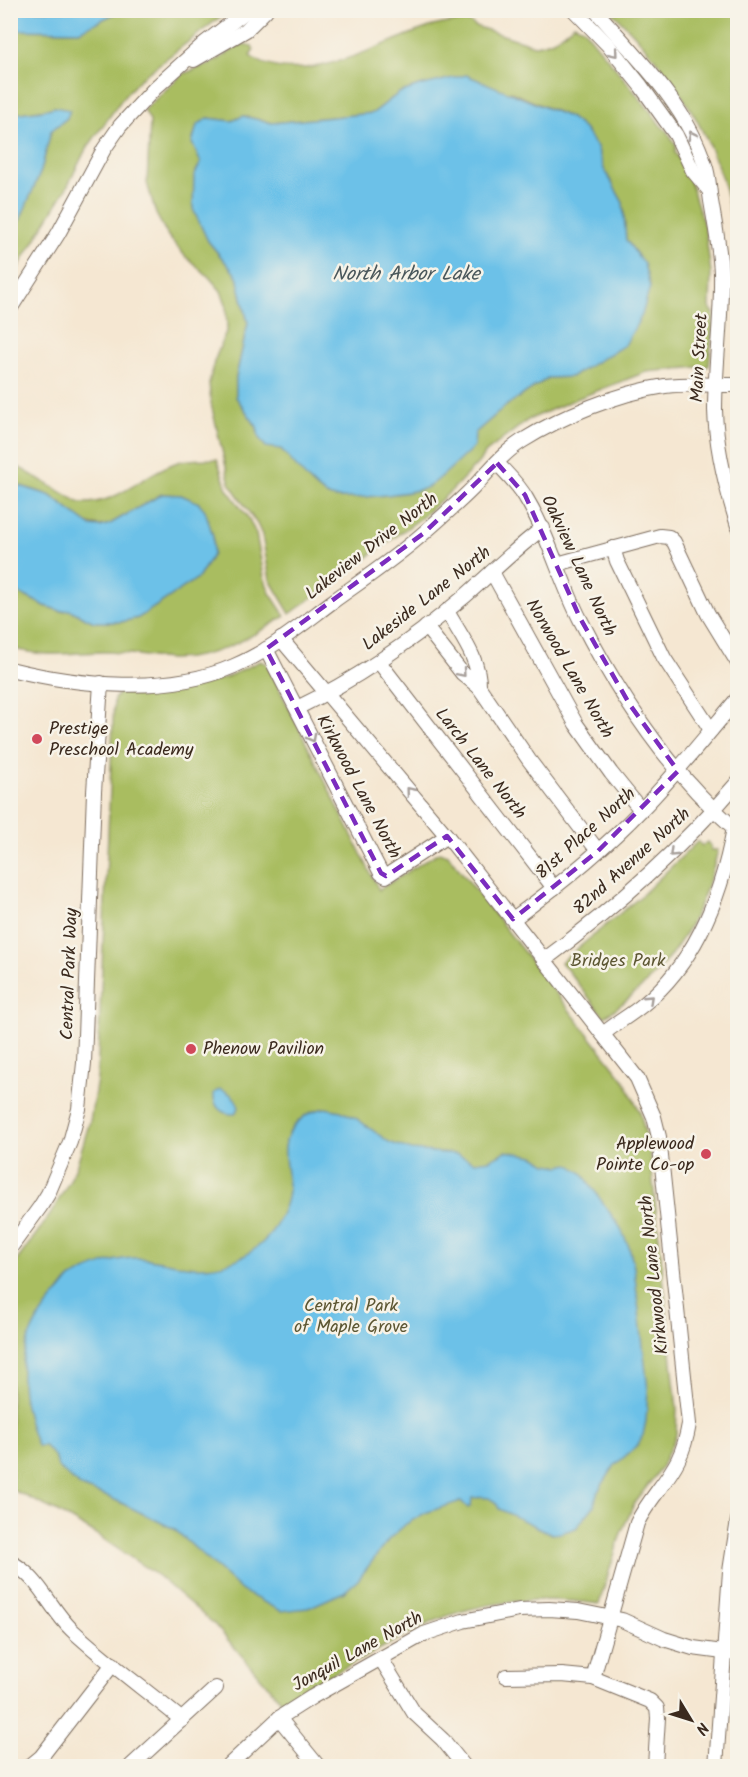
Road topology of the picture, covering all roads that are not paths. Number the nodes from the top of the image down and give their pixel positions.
1 (248, 10) edge
2 (266, 10) edge
3 (574, 10) edge
4 (595, 10) edge
5 (179, 68) junction
6 (709, 190) junction
7 (10, 309) edge
8 (738, 385) edge
9 (716, 386) junction
10 (497, 463) junction
11 (738, 526) edge
12 (543, 528) junction
13 (613, 548) junction
14 (557, 564) junction
15 (492, 572) junction
16 (447, 611) junction
17 (426, 627) junction
18 (281, 639) junction
19 (266, 649) junction
20 (379, 662) junction
21 (738, 663) edge
22 (10, 669) edge
23 (101, 683) junction
24 (478, 687) junction
25 (327, 693) junction
26 (738, 698) edge
27 (297, 708) junction
28 (711, 730) junction
29 (678, 771) junction
30 (738, 782) edge
31 (641, 810) junction
32 (714, 811) junction
33 (736, 825) edge
34 (447, 836) junction
35 (598, 851) junction
36 (554, 888) junction
37 (513, 919) junction
38 (544, 960) junction
39 (603, 1034) junction
40 (10, 1248) edge
41 (738, 1520) edge
42 (10, 1562) edge
43 (733, 1591) edge
44 (609, 1617) junction
45 (730, 1653) edge
46 (381, 1659) junction
47 (113, 1664) junction
48 (506, 1676) dead end
49 (593, 1678) junction
50 (216, 1688) dead end
51 (279, 1718) junction
52 (182, 1720) junction
53 (141, 1764) edge
54 (30, 1767) edge
55 (228, 1767) edge
56 (318, 1767) edge
57 (464, 1767) edge
58 (655, 1767) edge
59 (716, 1767) edge

1 - 5 street
2 - 5 street
3 -> 6 street, Main Street
6 -> 4 street, Main Street
5 - 7 street
6 - 9 street, Main Street
8 - 9 street, Lakeview Drive North
9 - 10 street, Lakeview Drive North
9 - 11 street, Main Street
10 - 12 street, Oakview Lane North
10 - 18 street, Lakeview Drive North
12 - 14 street, Oakview Lane North
12 - 15 street, Lakeside Lane North
13 - 14 street
13 - 21 street
13 - 28 street, Oakview Lane North
14 - 29 street, Oakview Lane North
15 - 16 street, Lakeside Lane North
15 - 31 street, Norwood Lane North
16 - 17 street, Lakeside Lane North
16 - 24 street
17 - 20 street, Lakeside Lane North
17 -> 24 street
18 - 19 street, Lakeview Drive North
18 - 25 street, Kirkwood Lane North
19 - 23 street, Lakeview Drive North
19 - 27 street, Kirkwood Lane North
20 - 25 street, Lakeside Lane North
20 - 36 street, Larch Lane North
22 - 23 street, Lakeview Drive North
23 - 40 street, Central Park Way
24 - 35 street
25 - 27 street, Lakeside Lane North
34 -> 25 street, Kirkwood Lane North
26 - 28 street, 81st Place North
27 -> 34 street, Kirkwood Lane North
28 - 29 street, 81st Place North
29 - 31 street, 81st Place North
29 - 32 street, Oakview Lane North
30 - 32 street, 82nd Avenue North
31 - 35 street, 81st Place North
32 - 33 street, Oakview Lane North
32 -> 38 street, 82nd Avenue North
39 -> 33 street
34 - 37 street, Kirkwood Lane North
35 - 36 street, 81st Place North
36 - 37 street, 81st Place North
37 - 38 street, Kirkwood Lane North
38 - 39 street, Kirkwood Lane North
39 - 44 street, Kirkwood Lane North
41 - 43 street
42 - 47 street
43 - 45 street
44 - 45 street, Jonquil Lane North
44 - 46 street, Jonquil Lane North
44 - 49 street, Kirkwood Lane North
45 - 59 street
46 - 51 street, Jonquil Lane North
46 - 57 street
47 - 52 street
47 - 54 street
48 - 49 street
49 - 58 street
50 - 52 street
51 - 55 street
51 - 56 street
52 - 53 street

